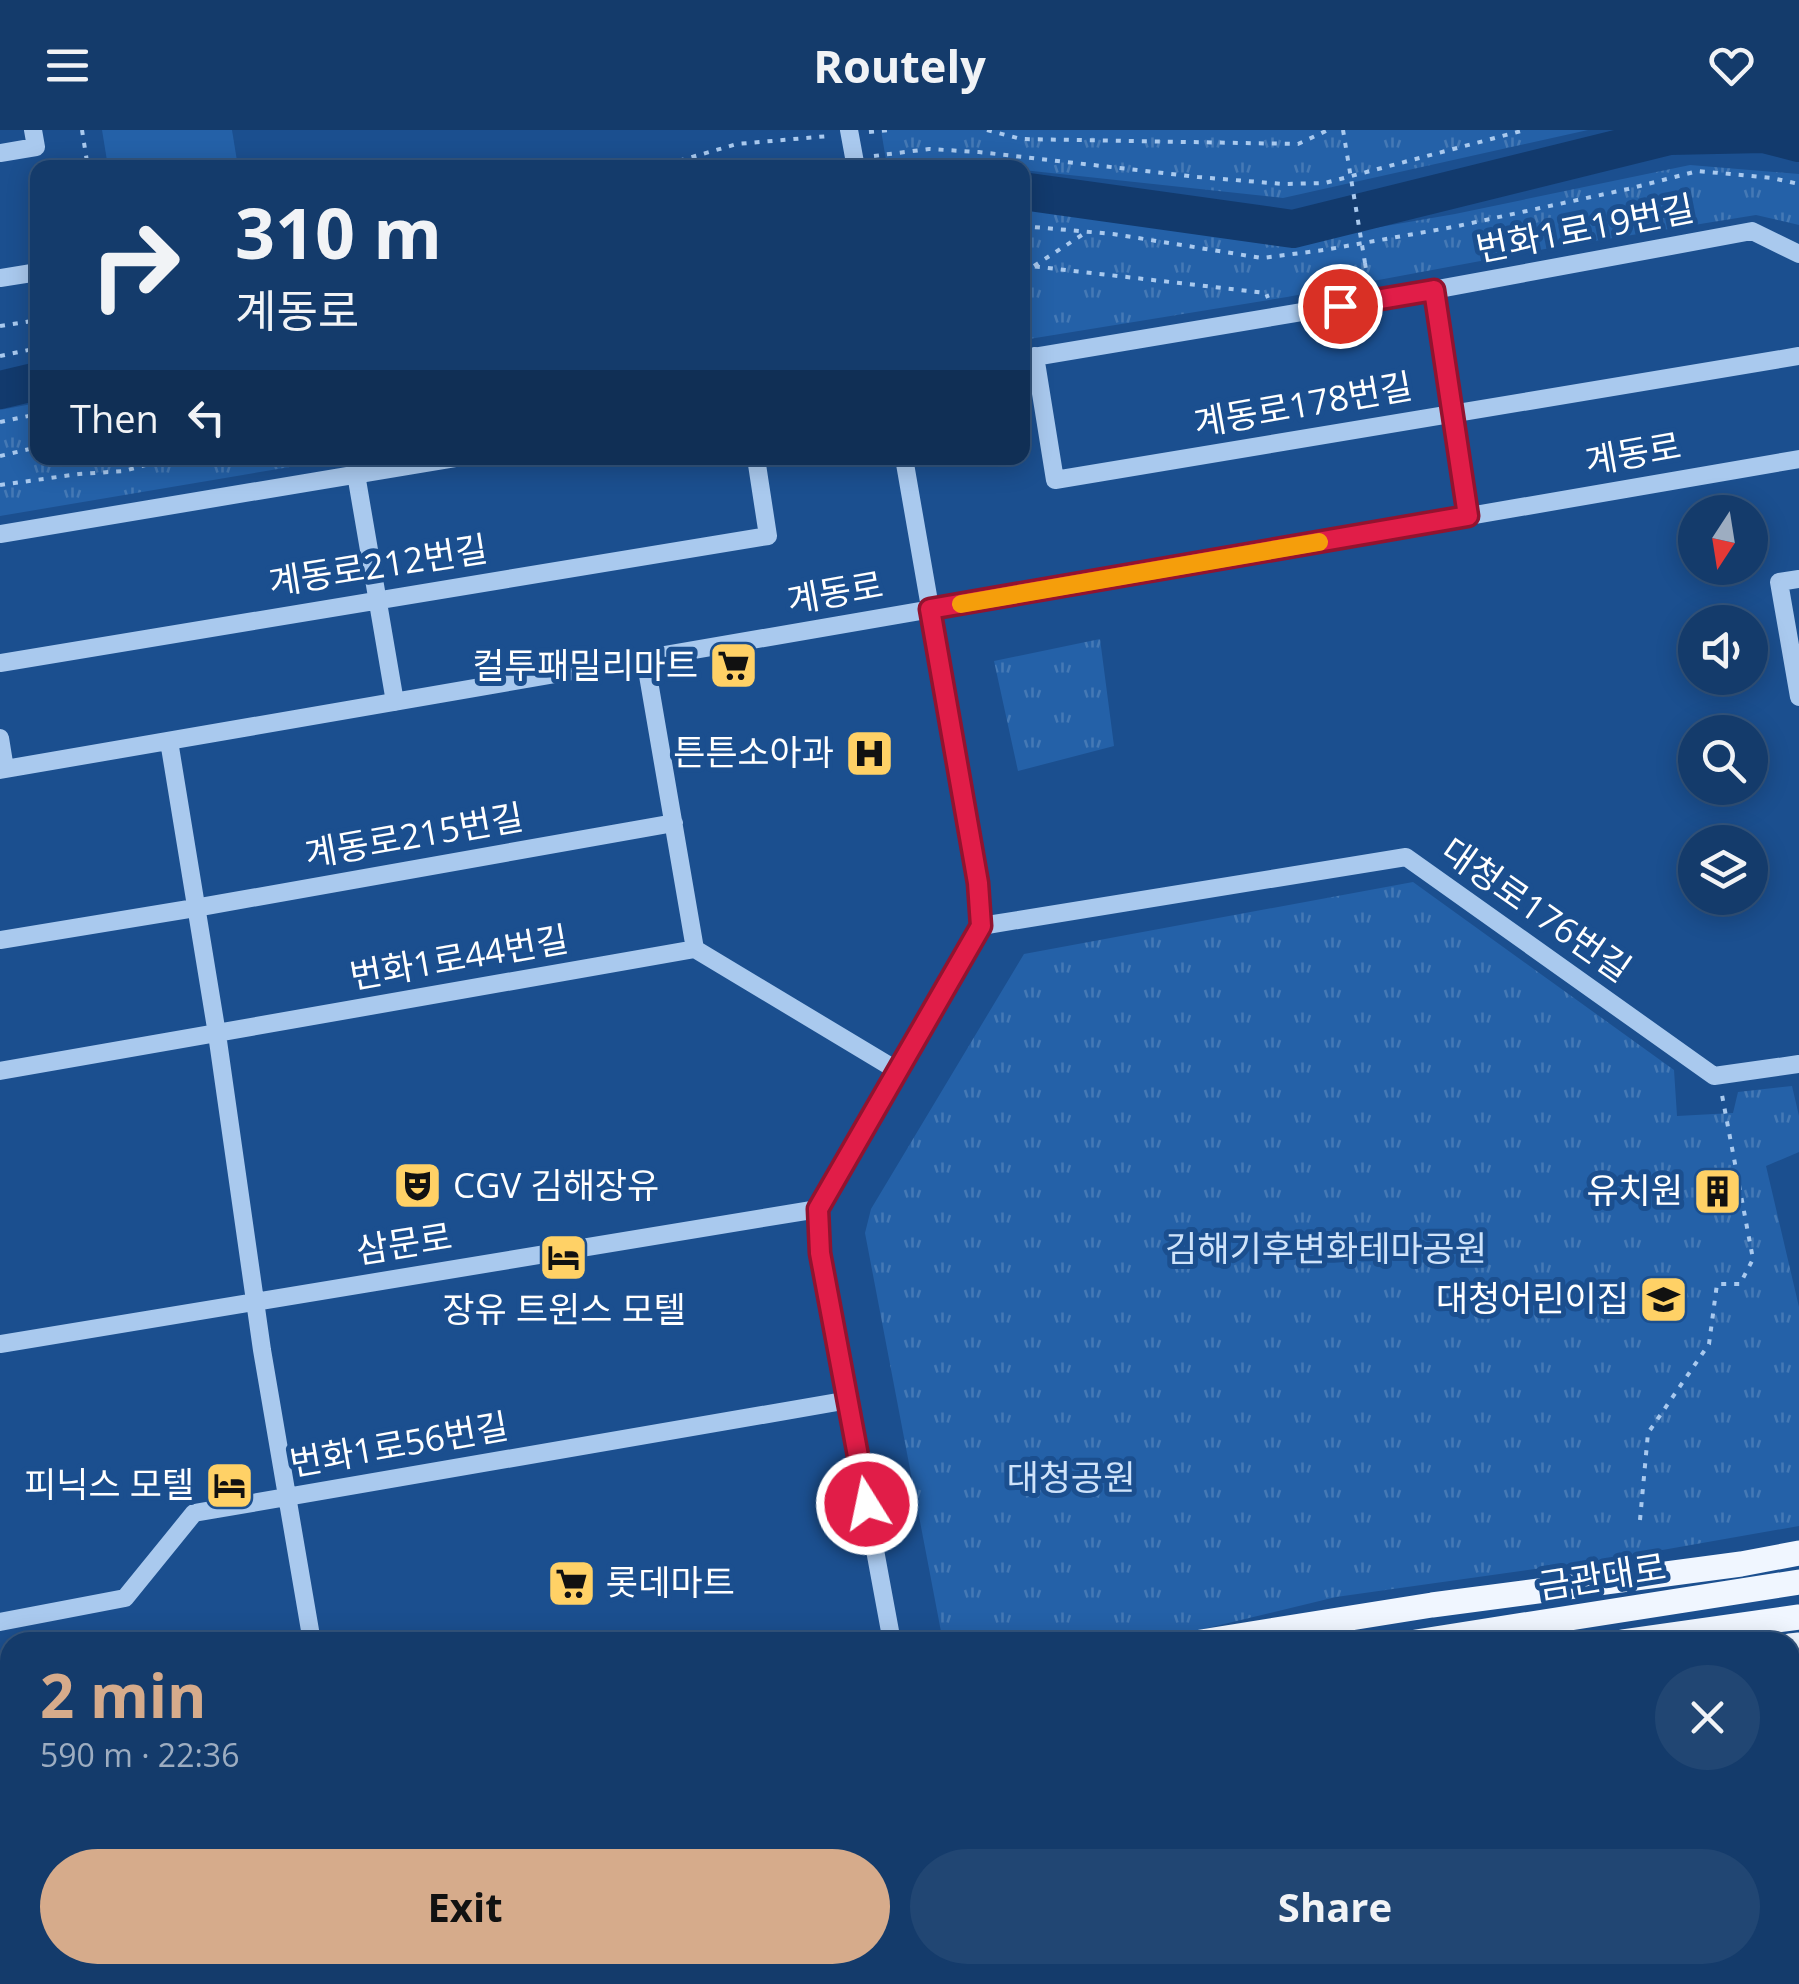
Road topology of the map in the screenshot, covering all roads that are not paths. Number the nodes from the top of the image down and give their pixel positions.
1 (33, 130) edge
2 (840, 133) edge
3 (0, 153) edge
4 (846, 160) edge
5 (1799, 254) edge
6 (30, 273) edge
7 (0, 278) edge
8 (1434, 290) junction
9 (1799, 356) edge
10 (1030, 358) edge
11 (1030, 363) edge
12 (1451, 413) junction
13 (1799, 458) edge
14 (412, 465) edge
15 (757, 465) edge
16 (905, 465) edge
17 (356, 474) junction
18 (1468, 516) junction
19 (0, 534) edge
20 (1799, 578) edge
21 (377, 599) junction
22 (930, 609) junction
23 (645, 658) junction
24 (0, 663) edge
25 (1796, 666) edge
26 (1799, 697) edge
27 (395, 702) junction
28 (0, 738) edge
29 (169, 740) junction
30 (3, 770) edge
31 (674, 822) junction
32 (195, 908) junction
33 (981, 926) junction
34 (0, 940) edge
35 (695, 949) junction
36 (217, 1034) junction
37 (1799, 1064) edge
38 (898, 1071) junction
39 (0, 1072) edge
40 (818, 1209) junction
41 (256, 1302) junction
42 (0, 1344) edge
43 (849, 1400) junction
44 (286, 1498) junction
45 (1799, 1553) edge
46 (1740, 1564) junction
47 (1799, 1582) edge
48 (1597, 1614) junction
49 (1799, 1616) edge
50 (0, 1622) edge
51 (310, 1632) edge
52 (890, 1632) edge
53 (1263, 1632) edge
54 (1481, 1632) edge
55 (1691, 1632) edge

1 - 3 street
2 - 4 street, bridge
5 - 8 street, 번화1로19번길
6 - 7 street
8 - 10 street, 번화1로19번길
8 - 12 street
9 - 12 street, 계동로178번길
11 - 12 street, 계동로178번길
12 - 18 street
13 - 18 street, 계동로
14 - 17 street
15 - 21 street, 계동로212번길
16 - 22 street
17 - 19 street
17 - 21 street
18 - 22 street, 계동로
20 - 25 street
21 - 24 street, 계동로212번길
21 - 27 street
22 - 23 street, 계동로
22 - 33 street
23 - 27 street, 계동로
23 - 31 street
25 - 26 street
27 - 29 street, 계동로
28 - 30 street
29 - 30 street, 계동로
29 - 32 street
31 - 32 street, 계동로215번길
31 - 35 street
32 - 34 street, 계동로215번길
32 - 36 street
33 - 37 street, 대청로176번길
33 - 38 street
35 - 36 street, 번화1로44번길
35 - 38 street
36 - 39 street, 번화1로44번길
36 - 41 street
38 - 40 street
40 - 41 street, 삼문로
40 - 43 street
41 - 42 street, 삼문로
41 - 44 street
43 - 44 street, 번화1로56번길
43 - 52 street
44 - 50 street, 번화1로56번길
44 - 51 street
45 - 46 main road
46 - 48 main road
46 - 53 main road
47 - 48 main road, 금관대로
48 - 54 main road, 금관대로
49 - 55 main road, 금관대로

